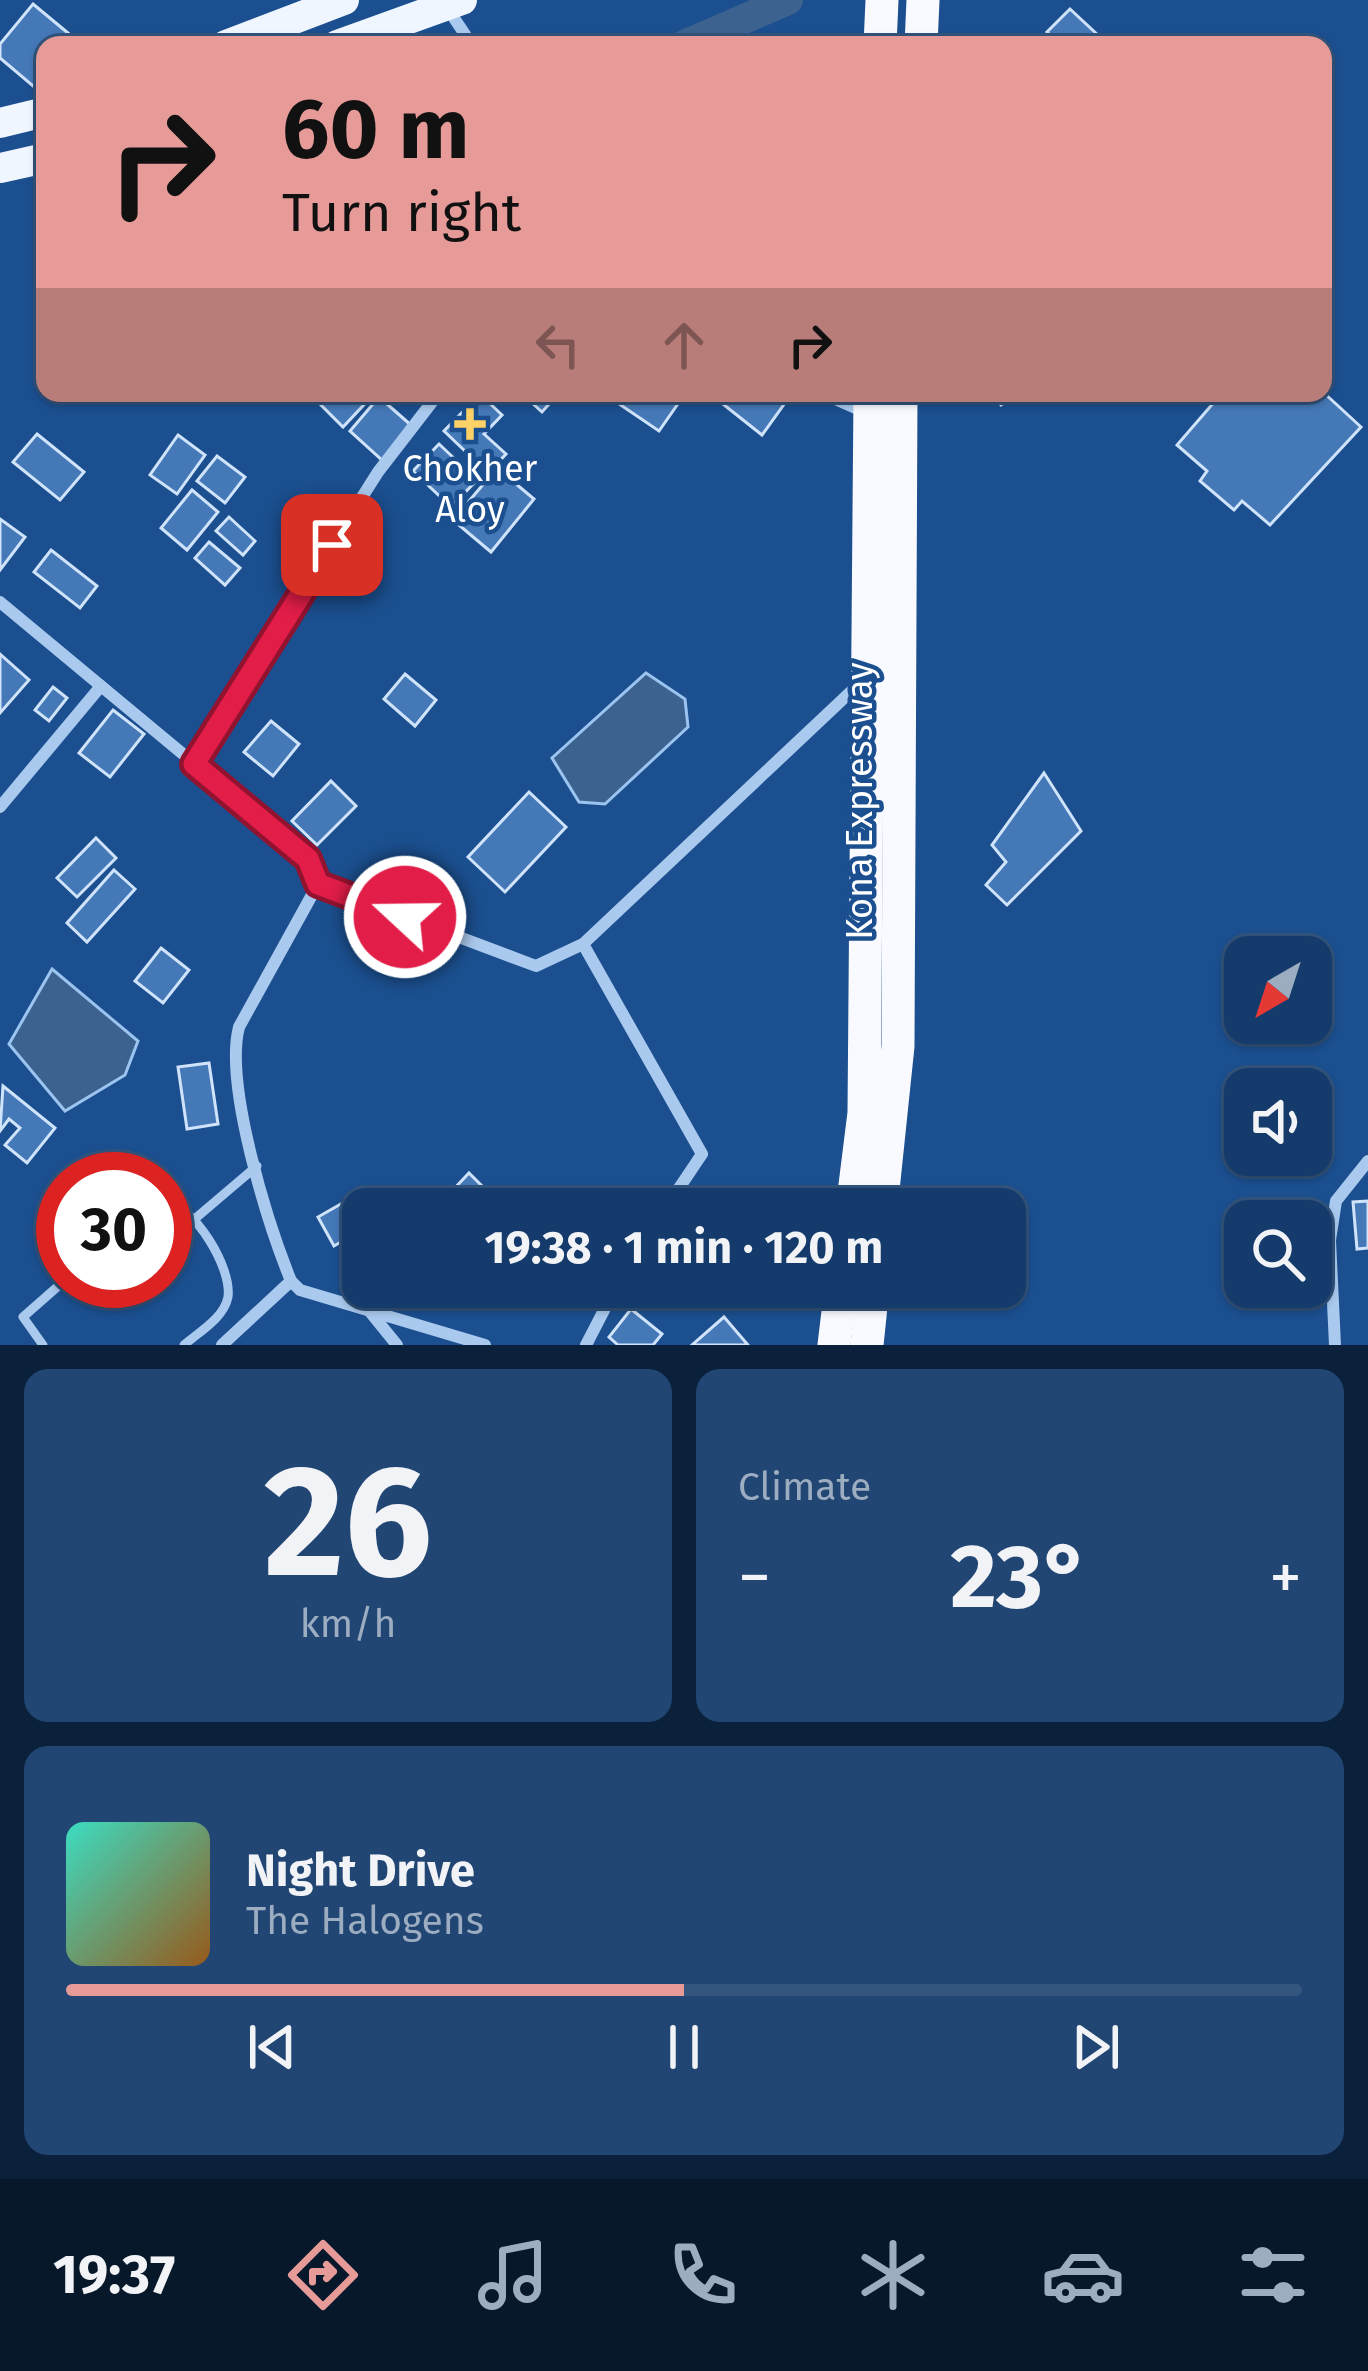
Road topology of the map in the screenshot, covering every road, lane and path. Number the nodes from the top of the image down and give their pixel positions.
1 (344, 0) edge
2 (449, 2) edge
3 (250, 36) edge
4 (361, 36) edge
5 (467, 36) edge
6 (36, 114) edge
7 (0, 123) edge
8 (36, 160) edge
9 (0, 168) edge
10 (432, 402) edge
11 (901, 402) edge
12 (870, 404) edge
13 (0, 602) edge
14 (866, 678) junction
15 (101, 686) junction
16 (194, 764) junction
17 (0, 807) edge
18 (318, 884) junction
19 (583, 944) junction
20 (1368, 1161) edge
21 (257, 1166) junction
22 (679, 1188) edge
23 (855, 1188) edge
24 (883, 1188) edge
25 (192, 1215) edge
26 (196, 1217) junction
27 (291, 1281) junction
28 (36, 1306) edge
29 (605, 1308) edge
30 (839, 1308) edge
31 (871, 1308) edge
32 (369, 1310) junction
33 (43, 1345) edge
34 (184, 1345) edge
35 (222, 1345) edge
36 (397, 1345) edge
37 (485, 1345) edge
38 (586, 1345) edge
39 (834, 1345) edge
40 (867, 1345) edge
41 (1335, 1345) edge

1 - 3 main road
2 - 4 main road
2 - 5 street
6 - 7 main road
8 - 9 main road
10 - 16 street
11 - 24 highway, Kona Expressway
12 - 14 highway, Kona Expressway
13 - 15 street
14 - 19 street
14 - 23 highway, Kona Expressway
15 - 16 street
15 - 17 street
16 - 18 street
18 - 19 street
18 - 21 street
19 - 22 street
20 - 41 street
21 - 26 lane
21 - 27 street
25 - 26 lane
26 - 34 lane
27 - 32 street
27 - 35 street
28 - 33 lane
29 - 38 street
30 - 39 highway
31 - 40 highway
32 - 36 street
32 - 37 street

